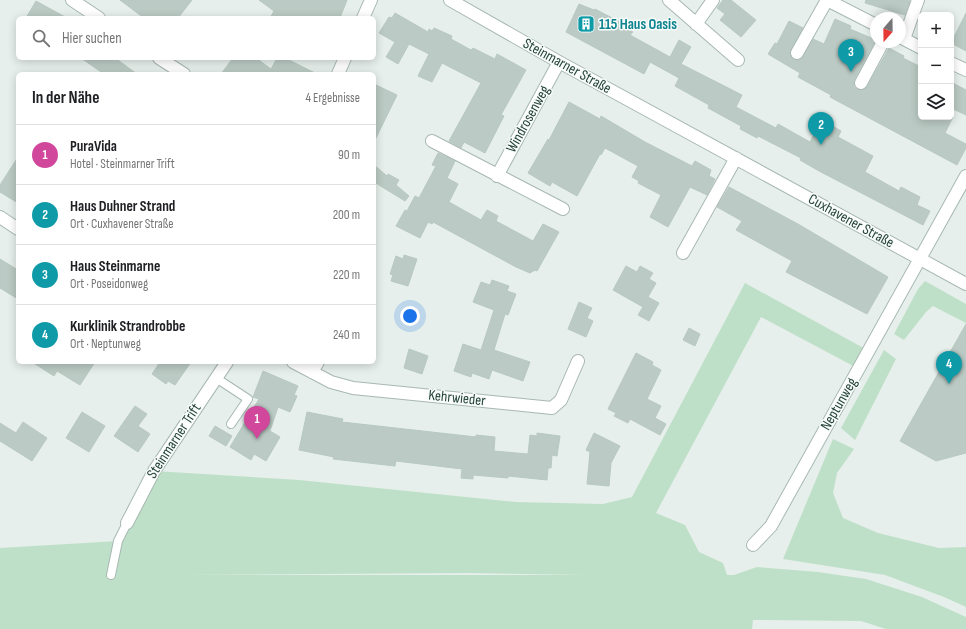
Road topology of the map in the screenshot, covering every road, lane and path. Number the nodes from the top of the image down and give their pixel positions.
1 (72, 0) edge
2 (371, 0) edge
3 (450, 0) edge
4 (669, 0) edge
5 (713, 0) edge
6 (918, 0) edge
7 (838, 3) edge
8 (96, 16) edge
9 (364, 16) edge
10 (870, 22) edge
11 (696, 24) junction
12 (906, 28) edge
13 (906, 40) edge
14 (918, 46) edge
15 (880, 48) edge
16 (797, 53) dead end
17 (162, 60) edge
18 (344, 60) edge
19 (738, 60) dead end
20 (559, 62) junction
21 (954, 64) edge
22 (966, 70) edge
23 (181, 72) edge
24 (339, 72) edge
25 (861, 83) dead end
26 (685, 130) joint
27 (432, 140) dead end
28 (736, 158) junction
29 (497, 176) junction
30 (966, 176) edge
31 (564, 210) dead end
32 (0, 217) edge
33 (16, 228) edge
34 (683, 253) dead end
35 (921, 260) junction
36 (966, 284) edge
37 (578, 361) dead end
38 (226, 364) edge
39 (302, 364) edge
40 (315, 367) edge
41 (216, 378) junction
42 (231, 424) dead end
43 (127, 523) joint
44 (753, 545) dead end
45 (111, 575) dead end

1 - 8 street
2 - 9 street
3 - 20 street, Steinmarner Straße
4 - 11 street
5 - 11 street
6 - 12 street
7 - 10 street
7 - 16 street
11 - 19 street
13 - 14 street
15 - 25 street
17 - 23 street
18 - 24 street
20 - 26 street, Steinmarner Straße
20 - 29 street, Windrosenweg
21 - 22 street
26 - 28 street, Cuxhavener Straße
27 - 29 street
28 - 34 street
28 - 35 street, Cuxhavener Straße
29 - 31 street
30 - 35 street, Neptunweg
32 - 33 street
35 - 36 street, Cuxhavener Straße
35 - 44 street, Neptunweg
37 - 40 street, Kehrwieder
38 - 41 street, Steinmarner Trift
39 - 40 street, Kehrwieder
41 - 42 lane
41 - 43 street, Steinmarner Trift
43 - 45 lane

